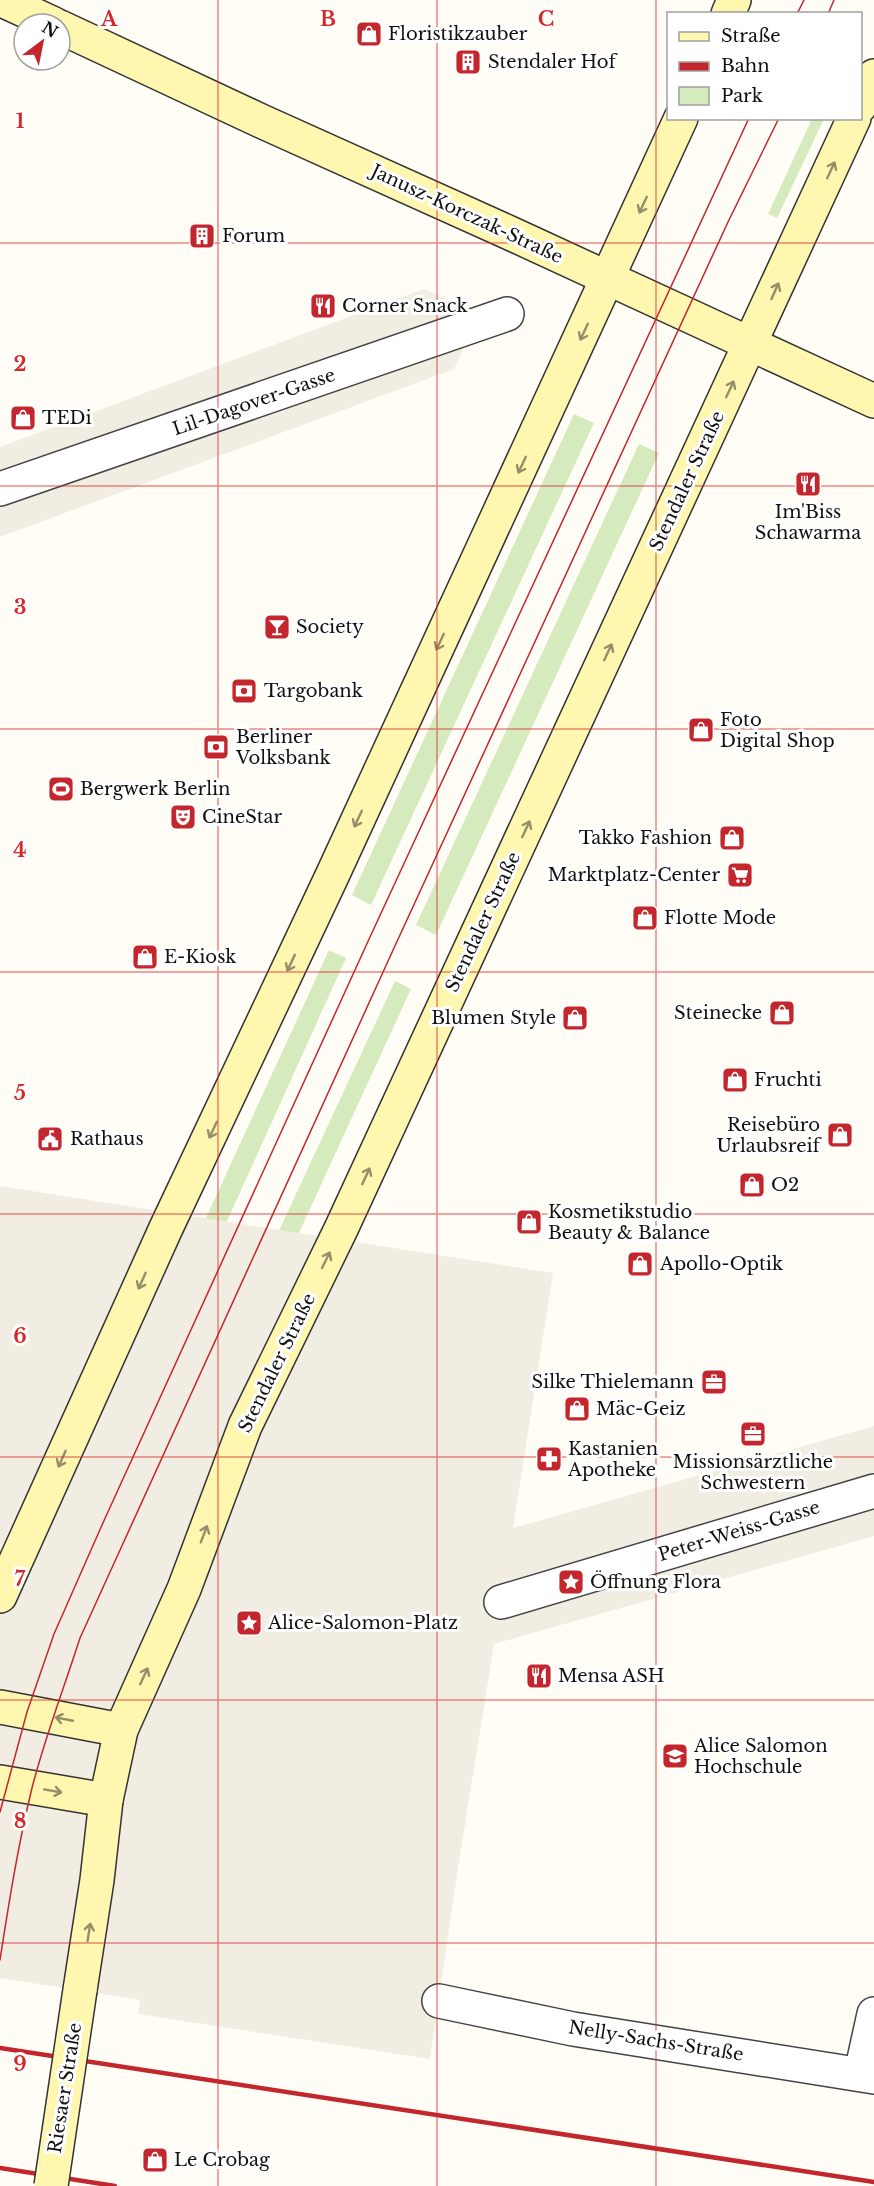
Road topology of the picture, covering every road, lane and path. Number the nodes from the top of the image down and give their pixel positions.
1 (2, 0) edge
2 (28, 12) edge
3 (72, 33) edge
4 (874, 76) edge
5 (862, 103) edge
6 (680, 120) edge
7 (854, 120) edge
8 (609, 279) junction
9 (507, 314) dead end
10 (750, 345) junction
11 (874, 401) edge
12 (0, 489) edge
13 (874, 1491) edge
14 (0, 1596) edge
15 (501, 1602) dead end
16 (0, 1707) edge
17 (121, 1730) junction
18 (0, 1782) edge
19 (106, 1800) junction
20 (439, 2001) dead end
21 (874, 2014) edge
22 (867, 2075) edge
23 (51, 2186) edge

1 - 2 main road
3 - 8 main road, Janusz-Korczak-Straße
4 - 5 main road
6 -> 8 main road
10 -> 7 main road, Stendaler Straße
8 - 10 main road, Janusz-Korczak-Straße
8 -> 14 main road
9 - 12 street, Lil-Dagover-Gasse
10 - 11 main road, Janusz-Korczak-Straße
17 -> 10 main road, Stendaler Straße
13 - 15 street, Peter-Weiss-Gasse
17 -> 16 main road
17 - 19 main road
18 -> 19 main road
23 -> 19 main road, Riesaer Straße, bridge
20 - 22 street, Nelly-Sachs-Straße
21 - 22 street

